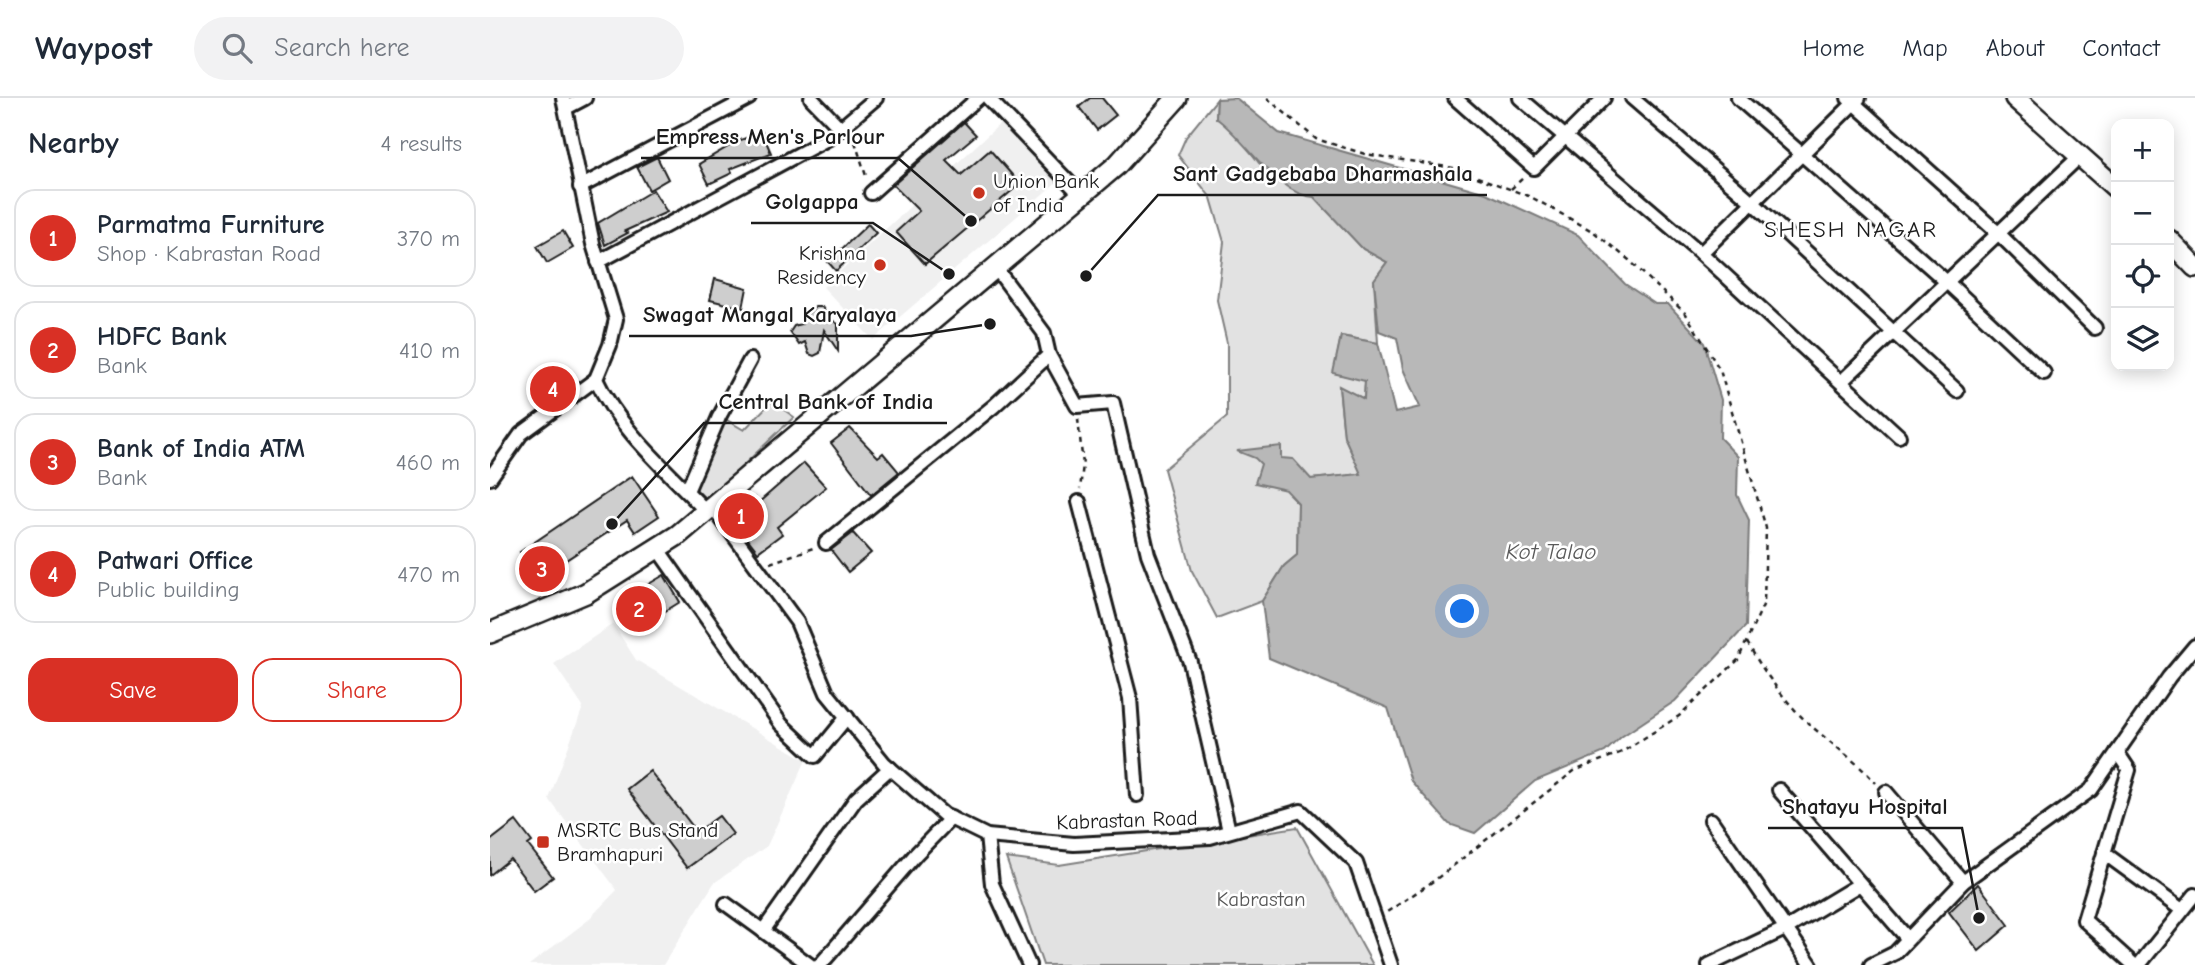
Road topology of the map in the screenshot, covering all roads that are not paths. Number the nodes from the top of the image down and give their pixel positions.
1 (585, 98) edge
2 (749, 98) edge
3 (811, 98) edge
4 (978, 98) edge
5 (988, 98) edge
6 (1177, 98) edge
7 (1455, 98) edge
8 (1520, 98) edge
9 (1604, 98) edge
10 (1632, 98) edge
11 (1738, 98) edge
12 (2015, 98) edge
13 (1854, 100) edge
14 (870, 101) edge
15 (564, 103) edge
16 (845, 126) junction
17 (1567, 138) junction
18 (1801, 152) junction
19 (2080, 156) junction
20 (2111, 184) edge
21 (580, 187) junction
22 (871, 193) road end
23 (1082, 195) junction
24 (1751, 201) junction
25 (1999, 234) junction
26 (2174, 245) edge
27 (1701, 253) junction
28 (598, 262) junction
29 (995, 267) junction
30 (2195, 267) edge
31 (1948, 283) junction
32 (2095, 328) dead end
33 (1892, 333) junction
34 (1049, 355) junction
35 (750, 360) dead end
36 (2044, 373) dead end
37 (596, 379) junction
38 (1841, 382) junction
39 (1958, 391) dead end
40 (1899, 436) dead end
41 (490, 478) edge
42 (687, 491) junction
43 (1079, 502) road end
44 (709, 509) junction
45 (826, 542) road end
46 (657, 548) junction
47 (490, 633) edge
48 (2195, 646) edge
49 (847, 717) junction
50 (2117, 752) junction
51 (890, 768) junction
52 (1779, 790) dead end
53 (1886, 792) road end
54 (1137, 794) dead end
55 (951, 818) junction
56 (1712, 820) dead end
57 (1230, 831) junction
58 (988, 836) junction
59 (2104, 853) junction
60 (1963, 882) junction
61 (1860, 884) junction
62 (2195, 895) edge
63 (726, 904) dead end
64 (2182, 910) junction
65 (1787, 928) junction
66 (763, 932) junction
67 (1908, 939) junction
68 (1895, 953) junction
69 (2131, 964) edge
70 (810, 965) edge
71 (821, 965) edge
72 (1029, 965) edge
73 (1391, 965) edge
74 (1709, 965) edge
75 (1811, 965) edge
76 (1871, 965) edge
77 (1902, 965) edge

1 - 15 street
2 - 21 street
3 - 16 street
4 - 22 street
5 - 23 street
6 - 23 highway
7 - 17 street
8 - 17 street
9 - 17 street
10 - 24 street
11 - 18 street
12 - 19 highway
13 - 18 street
13 - 25 street
14 - 16 street
15 - 21 street
16 - 28 street
17 - 27 street
18 - 24 street
18 - 31 street
19 - 20 highway
19 - 25 street
21 - 28 street
23 - 29 highway
24 - 27 street
24 - 33 street
25 - 31 street
25 - 32 street
26 - 30 highway
27 - 38 street
28 - 37 street
29 - 34 street
29 - 44 highway
31 - 33 street
31 - 36 street
33 - 38 street
33 - 39 street
34 - 45 street
34 - 57 street
35 - 42 street
37 - 41 street
37 - 42 street, Kabrastan Road
38 - 40 street
42 - 44 street, Kabrastan Road
43 - 54 street
44 - 46 highway
44 - 49 street, Kabrastan Road
46 - 47 highway
46 - 49 street
48 - 50 street
49 - 51 street, Kabrastan Road
50 - 59 street
50 - 60 street
51 - 55 street, Kabrastan Road
51 - 66 street
52 - 61 street
53 - 60 street
55 - 58 street, Kabrastan Road
55 - 71 street
56 - 65 street
57 - 58 street, Kabrastan Road
57 - 73 street, Kabrastan Road
58 - 72 street
59 - 64 street
59 - 69 street
60 - 67 street
61 - 65 street
61 - 67 street
62 - 64 street
63 - 66 street
64 - 69 street
65 - 74 street
65 - 75 street
66 - 70 street
67 - 68 street
68 - 76 street
68 - 77 street

